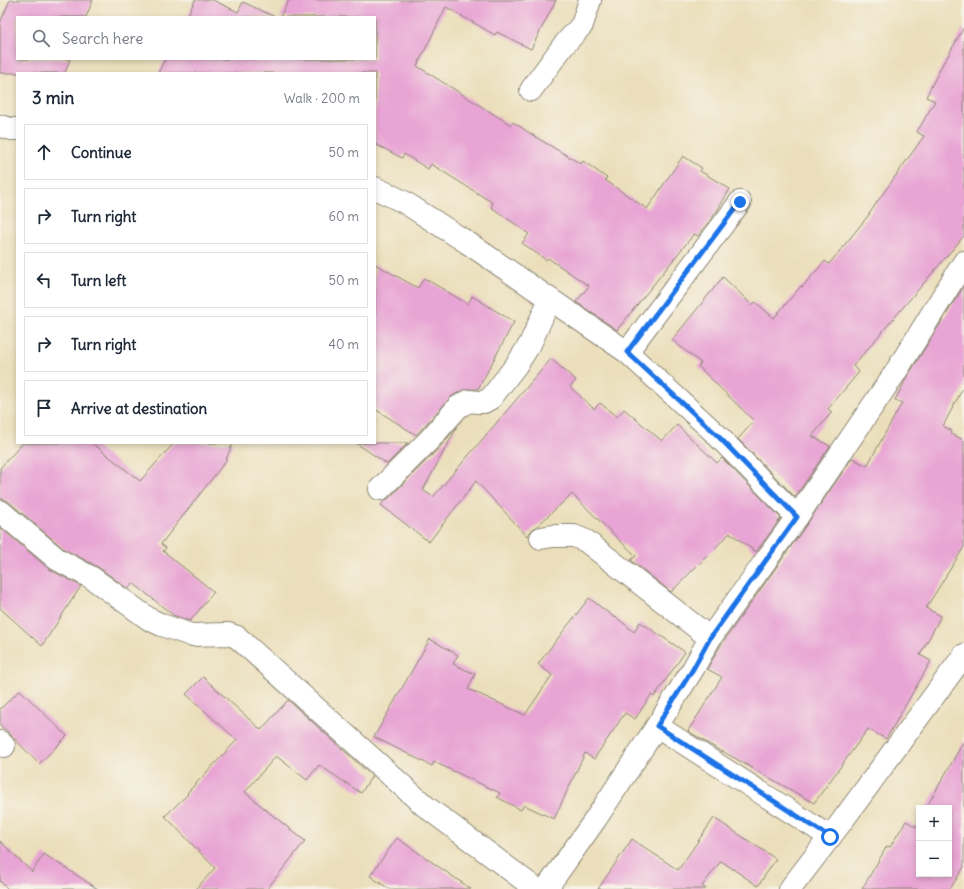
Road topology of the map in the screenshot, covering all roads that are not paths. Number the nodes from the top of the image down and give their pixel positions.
1 (590, 0) edge
2 (531, 90) dead end
3 (0, 126) edge
4 (16, 129) edge
5 (376, 188) edge
6 (740, 202) dead end
7 (964, 262) edge
8 (550, 299) junction
9 (627, 352) junction
10 (380, 489) dead end
11 (0, 511) edge
12 (797, 517) junction
13 (541, 538) dead end
14 (710, 638) junction
15 (964, 655) edge
16 (657, 726) junction
17 (830, 837) junction
18 (536, 889) edge
19 (546, 889) edge
20 (790, 889) edge

1 - 2 street
3 - 4 street
5 - 8 street
6 - 9 street
7 - 12 street
8 - 9 street
8 - 10 street
9 - 12 street
11 - 18 street
12 - 14 street
13 - 14 street
14 - 16 street
15 - 17 street
16 - 17 street
16 - 19 street
17 - 20 street

